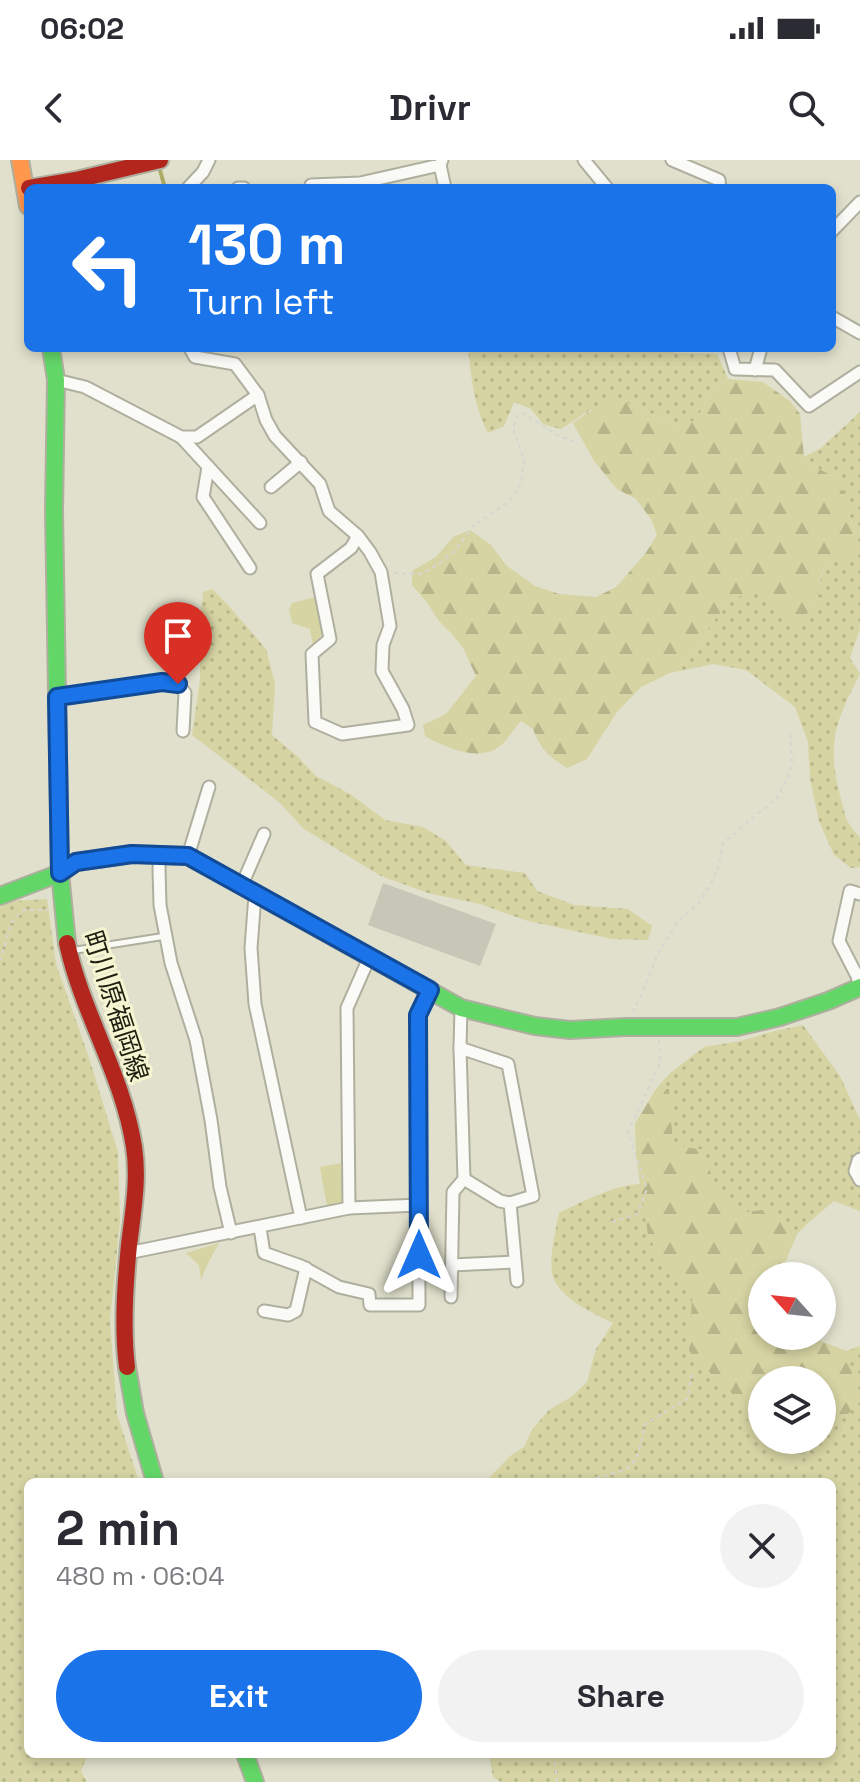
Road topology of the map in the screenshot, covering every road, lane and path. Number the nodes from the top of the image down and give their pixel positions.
1 (20, 160) edge
2 (160, 160) edge
3 (209, 160) edge
4 (672, 160) edge
5 (587, 161) edge
6 (441, 162) edge
7 (26, 184) edge
8 (52, 184) edge
9 (192, 184) edge
10 (336, 184) edge
11 (444, 184) edge
12 (604, 184) edge
13 (720, 184) edge
14 (860, 202) edge
15 (836, 227) edge
16 (836, 319) edge
17 (860, 333) edge
18 (52, 352) edge
19 (192, 352) edge
20 (730, 352) edge
21 (760, 352) edge
22 (755, 370) junction
23 (860, 372) edge
24 (56, 380) junction
25 (258, 395) junction
26 (181, 437) junction
27 (575, 442) dead end
28 (301, 462) junction
29 (208, 467) junction
30 (271, 487) dead end
31 (260, 523) dead end
32 (358, 536) junction
33 (250, 568) dead end
34 (381, 572) junction
35 (57, 697) junction
36 (183, 731) dead end
37 (790, 732) dead end
38 (209, 787) dead end
39 (264, 834) dead end
40 (160, 854) junction
41 (188, 856) junction
42 (60, 873) junction
43 (248, 891) junction
44 (860, 894) edge
45 (0, 896) edge
46 (62, 910) junction
47 (166, 936) junction
48 (69, 951) junction
49 (369, 958) junction
50 (0, 961) edge
51 (860, 987) edge
52 (430, 990) junction
53 (461, 1008) junction
54 (625, 1027) junction
55 (659, 1027) junction
56 (460, 1048) junction
57 (860, 1159) edge
58 (464, 1179) junction
59 (860, 1180) edge
60 (510, 1203) junction
61 (419, 1205) junction
62 (349, 1208) junction
63 (301, 1218) junction
64 (612, 1222) dead end
65 (260, 1228) junction
66 (231, 1233) junction
67 (128, 1253) junction
68 (514, 1262) junction
69 (452, 1265) junction
70 (306, 1268) junction
71 (517, 1281) dead end
72 (451, 1297) dead end
73 (264, 1311) dead end
74 (692, 1374) dead end
75 (154, 1478) edge
76 (596, 1478) edge
77 (246, 1758) edge
78 (554, 1758) edge
79 (255, 1782) edge
80 (557, 1782) edge

1 - 7 main road
2 - 8 main road
3 - 9 street
4 - 13 street
5 - 12 street
6 - 10 street
6 - 11 street
14 - 15 street
16 - 17 street
18 - 24 main road, 町川原福岡線
19 - 25 street
20 - 22 street
21 - 22 street
22 - 23 street
24 - 26 street
24 - 35 main road, 町川原福岡線
25 - 26 street
25 - 28 street
26 - 29 street
27 - 34 path
28 - 30 street
28 - 32 street
29 - 31 street
29 - 33 street
32 - 34 street
32 - 34 street
35 - 36 street
35 - 42 main road, 町川原福岡線
37 - 54 path
38 - 41 street
39 - 43 street
40 - 41 main road
40 - 42 main road
40 - 47 street
41 - 43 main road
42 - 45 main road
42 - 46 main road, 町川原福岡線
43 - 49 main road
43 - 63 street
44 - 51 street
46 - 48 main road, 町川原福岡線
46 - 50 path
47 - 48 lane
47 - 66 street
48 - 67 main road, 町川原福岡線
49 - 52 main road
49 - 62 street
51 - 55 main road
52 - 53 main road
52 - 61 street
53 - 54 main road
53 - 56 street
54 - 55 main road
55 - 64 path
56 - 58 street
56 - 60 street
57 - 59 street
58 - 60 street
58 - 69 street
60 - 68 street
61 - 62 street
61 - 70 street
62 - 63 street
63 - 65 street
65 - 66 street
65 - 70 street
66 - 67 street
67 - 75 main road, 町川原福岡線
68 - 69 street
68 - 71 street
69 - 72 street
70 - 73 street
74 - 76 path
77 - 79 main road
78 - 80 path

